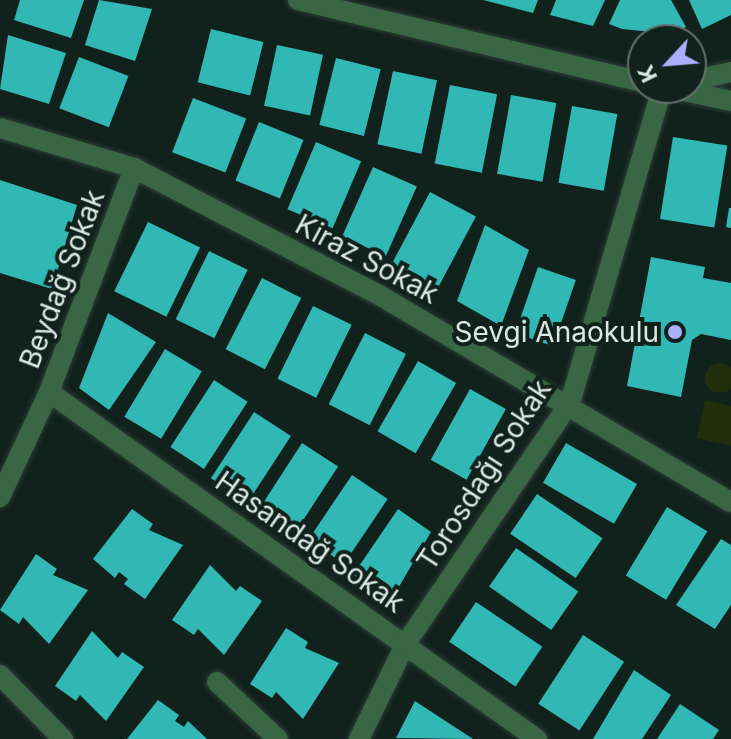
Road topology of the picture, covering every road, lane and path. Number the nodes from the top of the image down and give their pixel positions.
1 (298, 0) edge
2 (731, 72) edge
3 (707, 77) edge
4 (627, 78) edge
5 (707, 96) edge
6 (731, 101) edge
7 (657, 104) edge
8 (0, 128) edge
9 (134, 168) junction
10 (49, 392) junction
11 (570, 403) junction
12 (0, 497) edge
13 (731, 502) edge
14 (406, 643) junction
15 (0, 675) edge
16 (217, 682) dead end
17 (63, 739) edge
18 (278, 739) edge
19 (359, 739) edge
20 (537, 739) edge

1 - 4 street
2 - 3 street
5 - 6 street
7 - 11 street, Torosdağı Sokak
8 - 9 street, Kiraz Sokak
9 - 10 street, Beydağ Sokak
9 - 11 street, Kiraz Sokak
10 - 12 street, Beydağ Sokak
10 - 14 street, Hasandağ Sokak
11 - 13 street, Kiraz Sokak
11 - 14 street, Torosdağı Sokak
14 - 19 street, Torosdağı Sokak
14 - 20 street, Hasandağ Sokak
15 - 17 street
16 - 18 street

